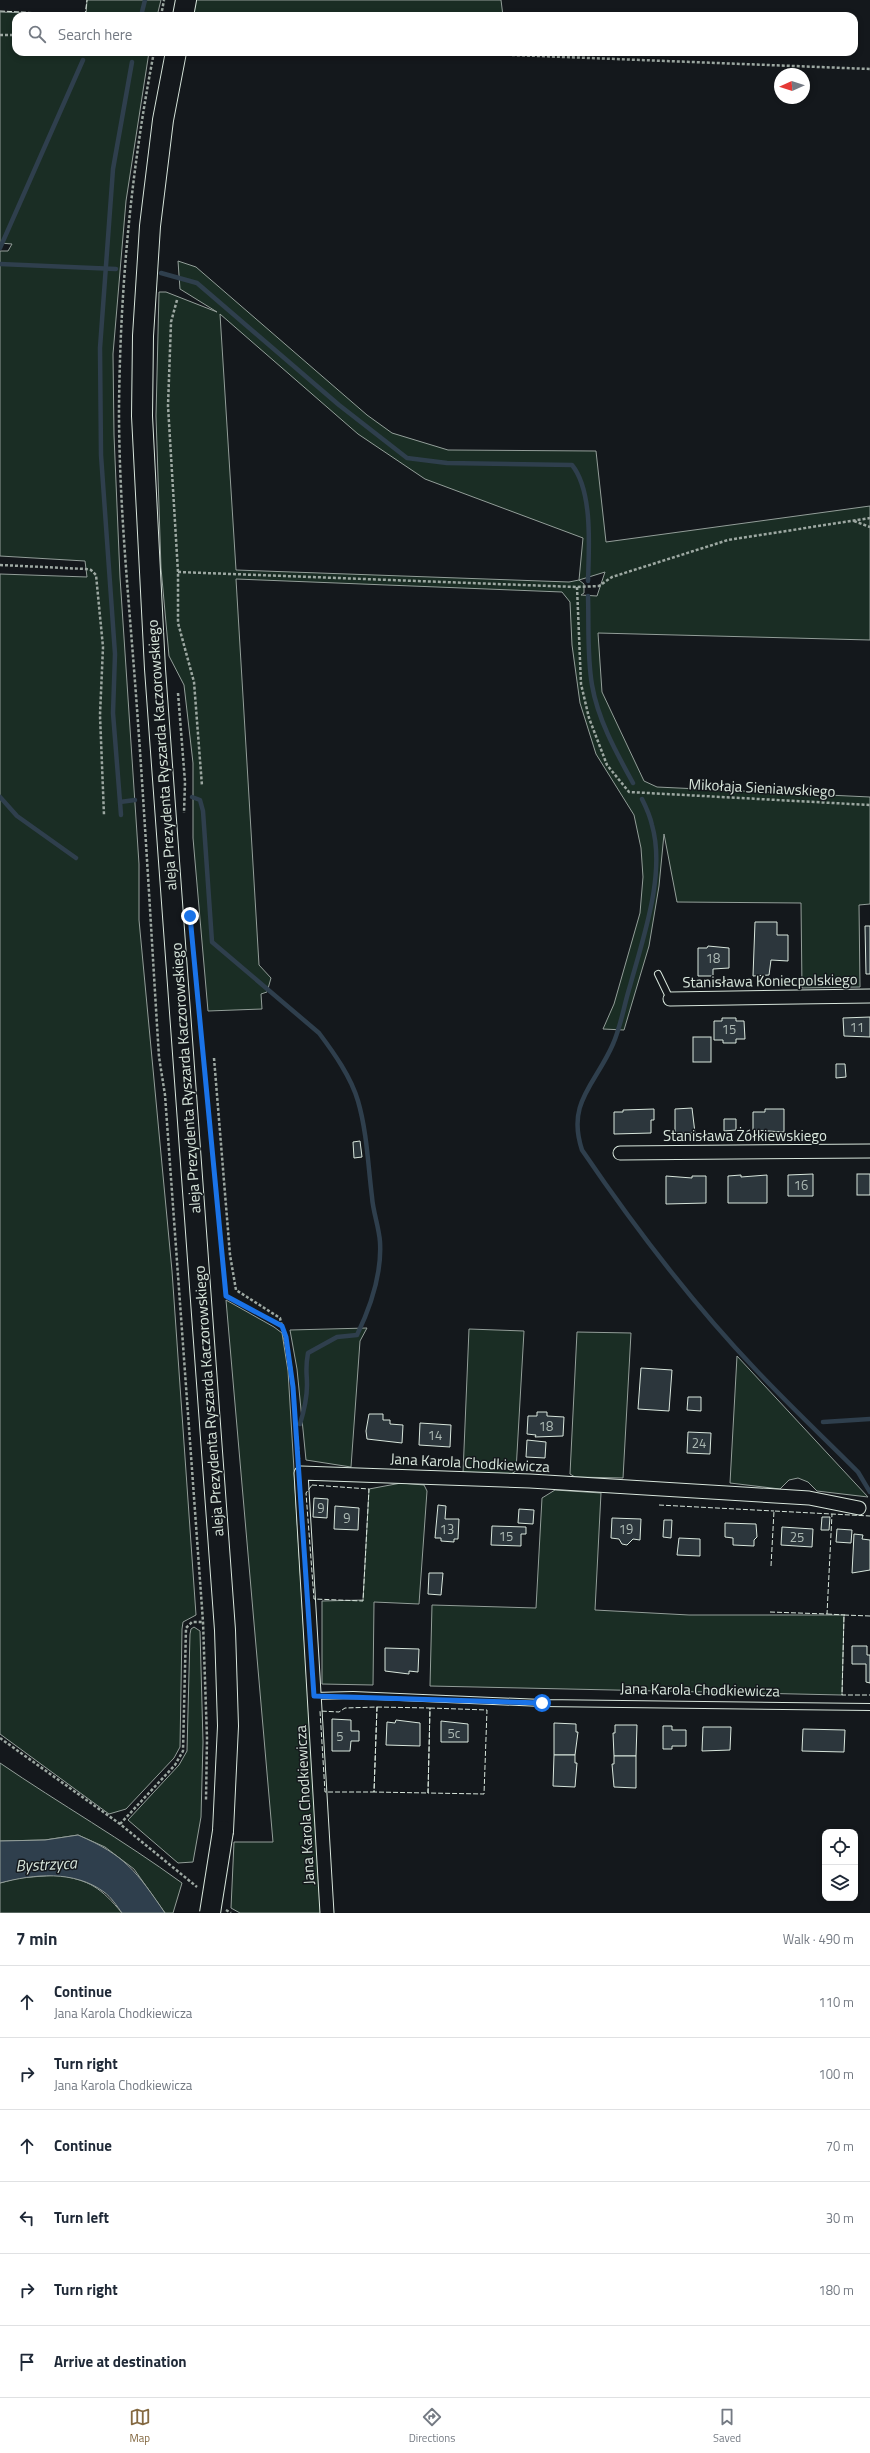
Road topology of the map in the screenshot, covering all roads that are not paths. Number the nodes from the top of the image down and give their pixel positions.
1 (186, 0) edge
2 (184, 12) edge
3 (175, 56) edge
4 (658, 974) dead end
5 (870, 996) edge
6 (670, 998) joint
7 (870, 1151) edge
8 (620, 1153) dead end
9 (859, 1508) dead end
10 (314, 1696) junction
11 (870, 1707) edge
12 (218, 1911) edge
13 (327, 1913) edge

1 - 2 main road
3 - 12 main road, aleja Prezydenta Ryszarda Kaczorowskiego, bridge
4 - 6 lane
5 - 6 street, Stanisława Koniecpolskiego
7 - 8 street, Stanisława Żółkiewskiego
9 - 10 street, Jana Karola Chodkiewicza
10 - 11 lane, Jana Karola Chodkiewicza
10 - 13 street, Jana Karola Chodkiewicza

